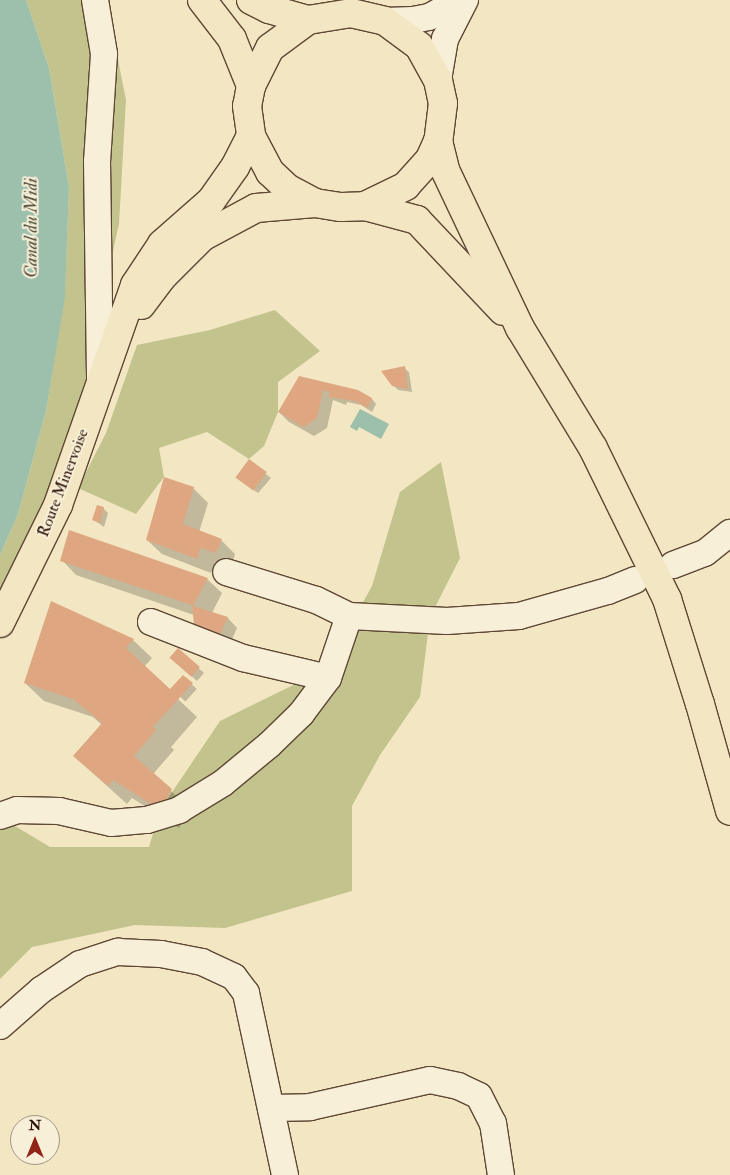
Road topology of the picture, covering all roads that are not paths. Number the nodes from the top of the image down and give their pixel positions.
1 (95, 0) edge
2 (202, 0) edge
3 (251, 0) edge
4 (451, 0) edge
5 (465, 0) edge
6 (308, 20) junction
7 (385, 21) junction
8 (438, 80) junction
9 (251, 86) junction
10 (251, 136) junction
11 (438, 141) junction
12 (315, 203) junction
13 (365, 206) junction
14 (520, 328) junction
15 (116, 338) junction
16 (100, 384) junction
17 (730, 533) edge
18 (673, 565) dead end
19 (226, 572) dead end
20 (635, 580) dead end
21 (350, 616) junction
22 (151, 622) dead end
23 (0, 623) edge
24 (328, 678) junction
25 (730, 811) edge
26 (0, 816) edge
27 (0, 1026) edge
28 (271, 1108) junction
29 (285, 1175) edge
30 (501, 1175) edge

1 - 16 street
2 - 9 main road
3 - 6 main road
4 - 7 street
5 - 8 street
6 - 7 main road
6 - 9 main road
7 - 8 main road
8 - 11 main road
9 - 10 main road
10 - 12 main road
10 - 15 main road, Route Minervoise
11 - 13 main road
11 - 14 main road
12 - 13 main road
12 - 15 main road
13 - 14 main road
14 - 25 main road
15 - 16 main road, Route Minervoise
16 - 23 main road, Route Minervoise
17 - 18 street
19 - 21 street
20 - 21 street
21 - 24 street
22 - 24 street
24 - 26 street
27 - 28 street
28 - 29 street
28 - 30 street

